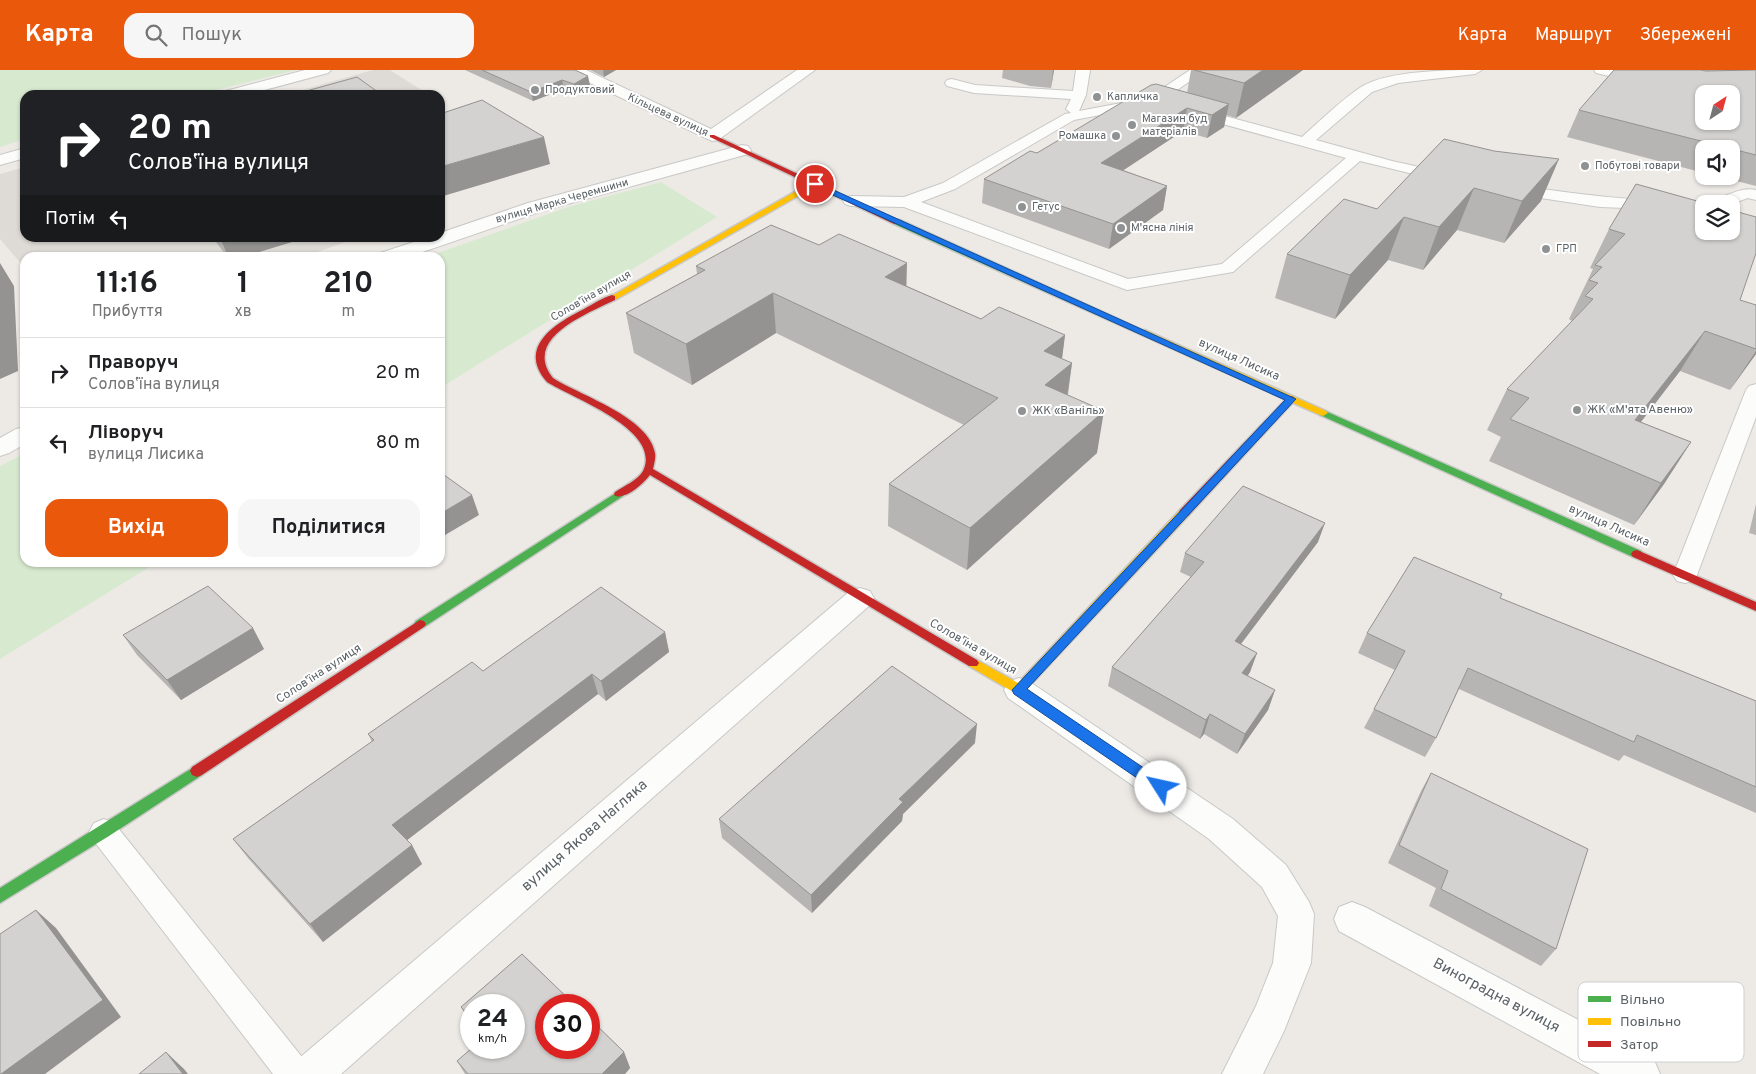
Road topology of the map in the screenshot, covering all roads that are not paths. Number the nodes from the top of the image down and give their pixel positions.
1 (323, 70) edge
2 (574, 70) edge
3 (807, 70) edge
4 (1083, 70) edge
5 (1199, 70) edge
6 (1475, 70) edge
7 (1601, 70) edge
8 (952, 82) dead end
9 (1656, 83) edge
10 (247, 90) edge
11 (1079, 95) junction
12 (1152, 101) junction
13 (1070, 118) junction
14 (712, 136) junction
15 (1306, 141) junction
16 (742, 150) junction
17 (20, 154) edge
18 (1357, 156) junction
19 (0, 160) edge
20 (1460, 181) edge
21 (815, 184) junction
22 (1496, 187) edge
23 (1753, 194) edge
24 (1740, 197) edge
25 (851, 201) junction
26 (906, 202) junction
27 (1666, 206) junction
28 (1695, 206) edge
29 (1694, 221) edge
30 (445, 237) edge
31 (431, 242) edge
32 (402, 252) edge
33 (1756, 390) edge
34 (1291, 399) junction
35 (20, 437) edge
36 (0, 448) edge
37 (648, 470) junction
38 (1685, 575) junction
39 (860, 598) junction
40 (1756, 607) edge
41 (1019, 690) junction
42 (104, 832) junction
43 (0, 896) edge
44 (1352, 919) dead end
45 (1578, 1041) edge
46 (1618, 1062) edge
47 (294, 1074) edge
48 (311, 1074) edge
49 (1242, 1074) edge
50 (1640, 1074) edge

1 - 10 street
2 - 14 street, Кільцева вулиця
3 - 14 street, Кільцева вулиця
4 - 11 lane
5 - 12 lane
6 - 15 lane
7 - 9 lane
8 - 11 lane
11 - 13 lane
12 - 13 lane
12 - 15 lane
13 - 26 lane
14 - 16 street, вулиця Лисика
15 - 18 lane
16 - 21 street, вулиця Лисика
16 - 30 street, вулиця Марка Черемшини
17 - 19 street
18 - 20 lane
18 - 26 lane
21 - 25 street, вулиця Лисика
21 - 37 street, Соловʼїна вулиця
22 - 27 lane
23 - 24 lane
25 - 26 lane
25 - 34 street, вулиця Лисика
27 - 28 lane
27 - 29 lane
31 - 32 street, вулиця Марка Черемшини
33 - 38 lane
34 - 38 street, вулиця Лисика
34 - 41 street, Соловʼїна вулиця
35 - 36 street
37 - 39 street, Соловʼїна вулиця
37 - 42 street, Соловʼїна вулиця
38 - 40 street, вулиця Лисика
39 - 41 street, Соловʼїна вулиця
39 - 48 street, вулиця Якова Нагляка
41 - 49 street
42 - 43 street, Соловʼїна вулиця
42 - 47 lane
44 - 45 street, Виноградна вулиця
46 - 50 street, Виноградна вулиця

